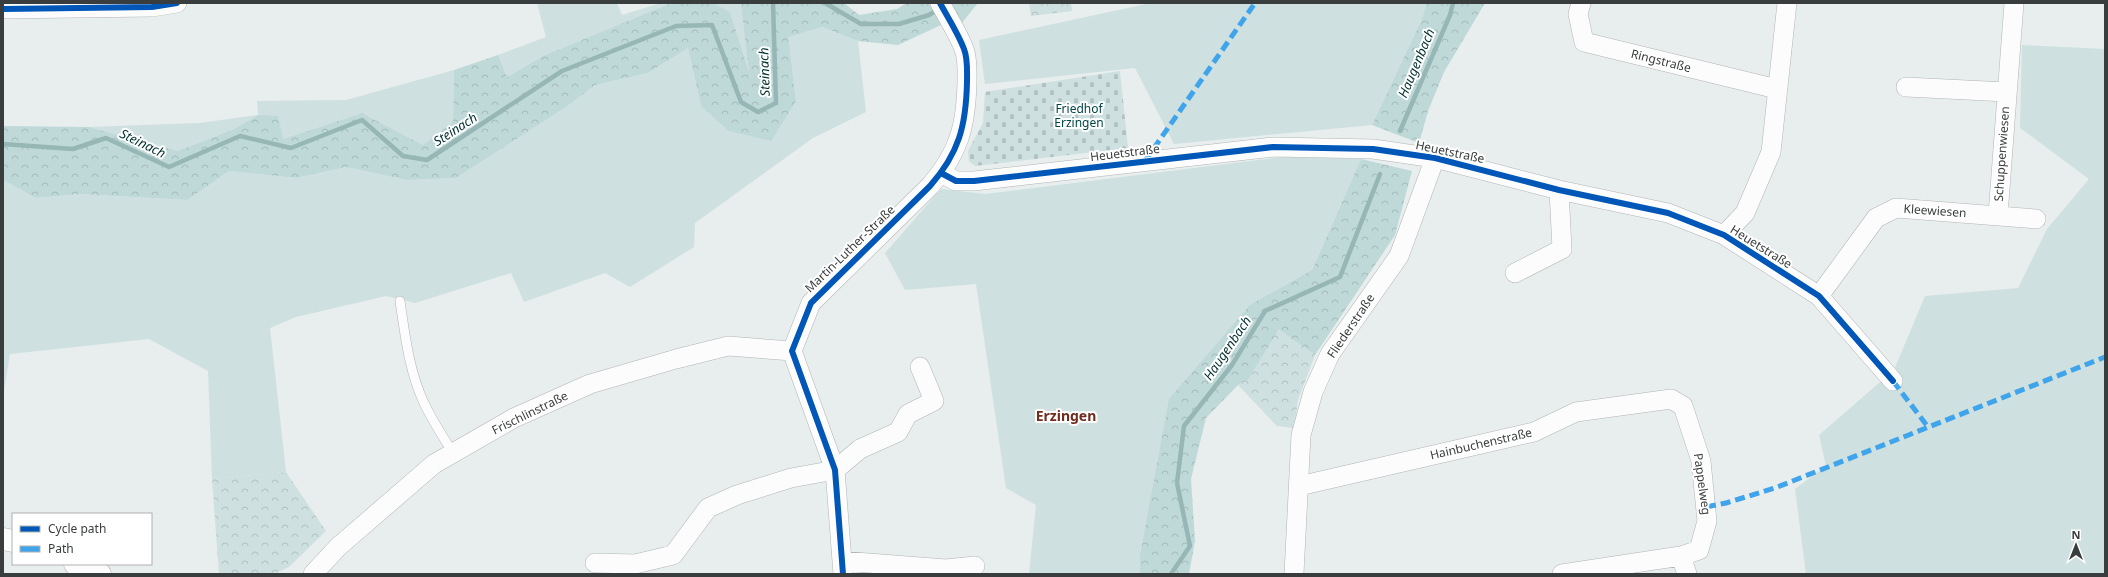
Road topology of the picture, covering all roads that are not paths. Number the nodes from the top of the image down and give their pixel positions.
1 (177, 3) edge
2 (940, 3) edge
3 (1581, 3) edge
4 (1787, 3) edge
5 (2014, 3) edge
6 (3, 9) edge
7 (1906, 87) dead end
8 (1777, 89) junction
9 (2007, 92) junction
10 (1435, 158) junction
11 (941, 173) junction
12 (1559, 190) junction
13 (1998, 215) junction
14 (2036, 219) dead end
15 (1724, 236) junction
16 (1515, 273) dead end
17 (1819, 296) junction
18 (400, 301) dead end
19 (792, 351) junction
20 (920, 367) dead end
21 (1893, 381) dead end
22 (1683, 406) joint
23 (453, 454) junction
24 (835, 470) junction
25 (1299, 486) junction
26 (1682, 556) junction
27 (595, 563) dead end
28 (78, 565) edge
29 (975, 566) dead end
30 (843, 567) edge
31 (100, 574) edge
32 (313, 574) edge
33 (1294, 574) edge
34 (1562, 574) edge
35 (1687, 574) edge

1 - 6 street
2 - 11 street, Martin-Luther-Straße
3 - 8 street, Ringstraße
4 - 8 street
5 - 9 street, Schuppenwiesen
7 - 9 street, Schuppenwiesen
8 - 15 street
9 - 13 street, Schuppenwiesen
10 - 11 street, Heuetstraße
10 - 12 street, Heuetstraße
10 - 25 street, Fliederstraße
11 - 19 street, Martin-Luther-Straße
12 - 15 street, Heuetstraße
12 - 16 street
13 - 14 street, Kleewiesen
13 - 17 street, Kleewiesen
15 - 17 street, Heuetstraße
17 - 21 street, Heuetstraße
18 - 23 lane
19 - 23 street, Frischlinstraße
19 - 24 street
20 - 24 street
22 - 25 street, Hainbuchenstraße
22 - 26 street, Pappelweg
23 - 32 street, Frischlinstraße
24 - 27 street
24 - 30 street
25 - 33 street, Fliederstraße
26 - 34 street
26 - 35 street
28 - 31 street
29 - 30 street

